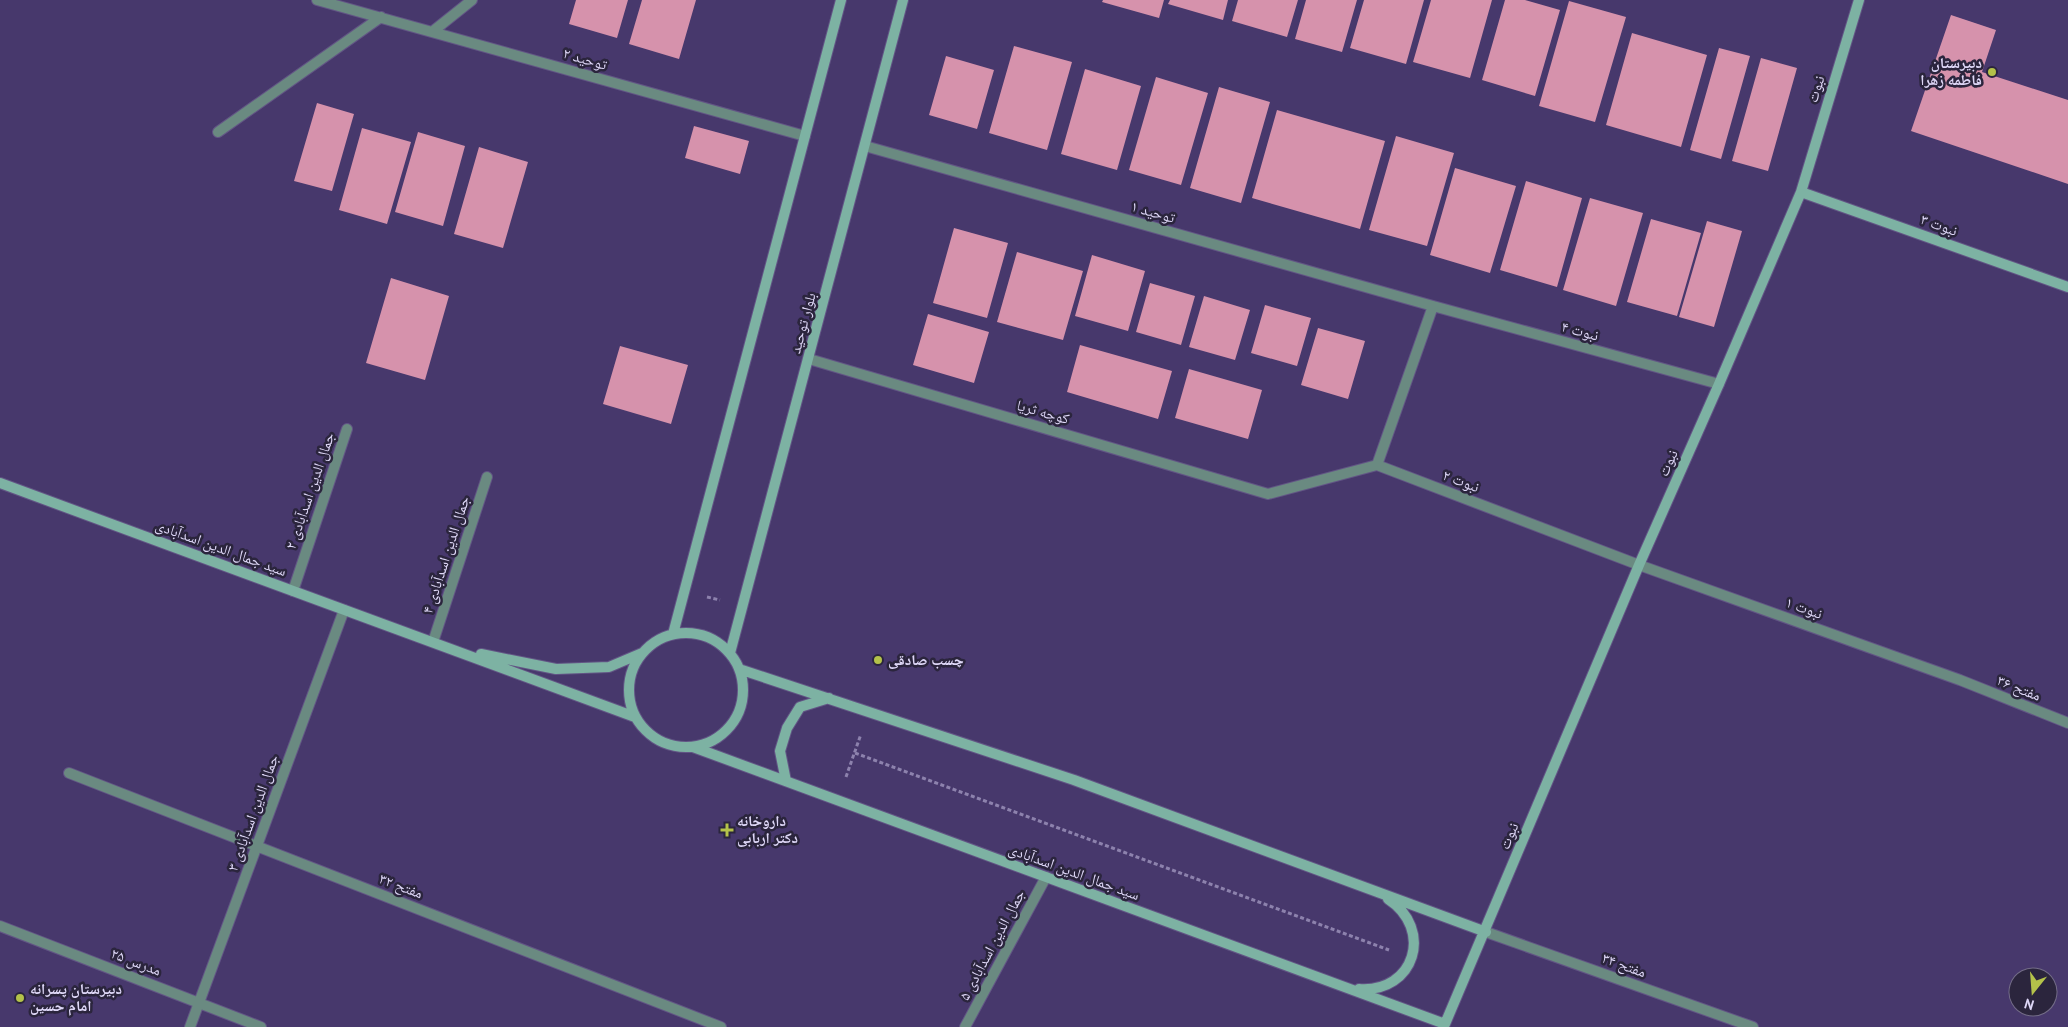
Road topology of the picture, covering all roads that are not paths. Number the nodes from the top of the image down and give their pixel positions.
1 (317, 0) edge
2 (472, 0) edge
3 (841, 0) edge
4 (903, 0) edge
5 (1859, 0) edge
6 (381, 18) junction
7 (432, 32) junction
8 (218, 132) dead end
9 (805, 136) junction
10 (865, 146) junction
11 (1801, 192) junction
12 (2068, 287) edge
13 (1433, 306) junction
14 (809, 359) junction
15 (1719, 384) junction
16 (347, 428) dead end
17 (1377, 465) junction
18 (487, 477) dead end
19 (0, 483) edge
20 (1639, 564) junction
21 (293, 591) junction
22 (344, 610) junction
23 (673, 634) junction
24 (432, 642) junction
25 (643, 652) junction
26 (730, 653) junction
27 (739, 668) junction
28 (1960, 680) joint
29 (829, 698) junction
30 (635, 717) junction
31 (2068, 723) edge
32 (693, 747) junction
33 (69, 773) dead end
34 (786, 781) junction
35 (257, 846) junction
36 (1046, 877) junction
37 (1381, 894) junction
38 (0, 926) edge
39 (1486, 932) junction
40 (1350, 989) junction
41 (199, 1002) junction
42 (1445, 1026) edge
43 (190, 1027) edge
44 (261, 1027) edge
45 (721, 1027) edge
46 (965, 1027) edge
47 (1753, 1027) edge

1 - 6 street, توحید ۲
2 - 7 street
3 - 9 street
4 - 10 street, بلوار توحید
5 - 11 street, نبوت
6 - 7 street, توحید ۲
6 - 8 street
7 - 9 street, توحید ۲
9 - 23 street
10 - 13 street, توحید ۱
10 - 14 street, بلوار توحید
11 - 12 street, نبوت ۳
11 - 15 street, نبوت
13 - 15 street, نبوت ۴
13 - 17 street
14 - 17 street, کوچه ثریا
14 - 26 street, بلوار توحید
15 - 20 street, نبوت
16 - 21 street, جمال الدین اسدآبادی ۲
17 - 20 street, نبوت ۲
18 - 24 street, جمال الدین اسدآبادی ۴
19 - 21 street, سید جمال الدین اسدآبادی
20 - 28 street, نبوت ۱
20 - 39 street, نبوت
21 - 22 street, سید جمال الدین اسدآبادی
22 - 24 street, سید جمال الدین اسدآبادی
22 - 35 street, جمال الدین اسدآبادی ۳
23 - 25 street
23 - 26 street
24 - 25 street, سید جمال الدین اسدآبادی
24 - 30 street, سید جمال الدین اسدآبادی
25 - 30 street
26 - 27 street
27 - 29 street
27 - 32 street
28 - 31 street, مفتح ۳۶
29 - 34 street
29 - 37 street
30 - 32 street
32 - 34 street, سید جمال الدین اسدآبادی
33 - 35 street, مفتح ۳۲
34 - 36 street, سید جمال الدین اسدآبادی
35 - 41 street, جمال الدین اسدآبادی ۳
35 - 45 street, مفتح ۳۲
36 - 40 street, سید جمال الدین اسدآبادی
36 - 46 street, جمال الدین اسدآبادی ۵
37 - 39 street
37 - 40 street
38 - 41 street, مدرس ۲۵
39 - 42 street, نبوت
39 - 47 street, مفتح ۳۴
40 - 42 street, سید جمال الدین اسدآبادی
41 - 43 street, جمال الدین اسدآبادی ۳
41 - 44 street, مدرس ۲۵

